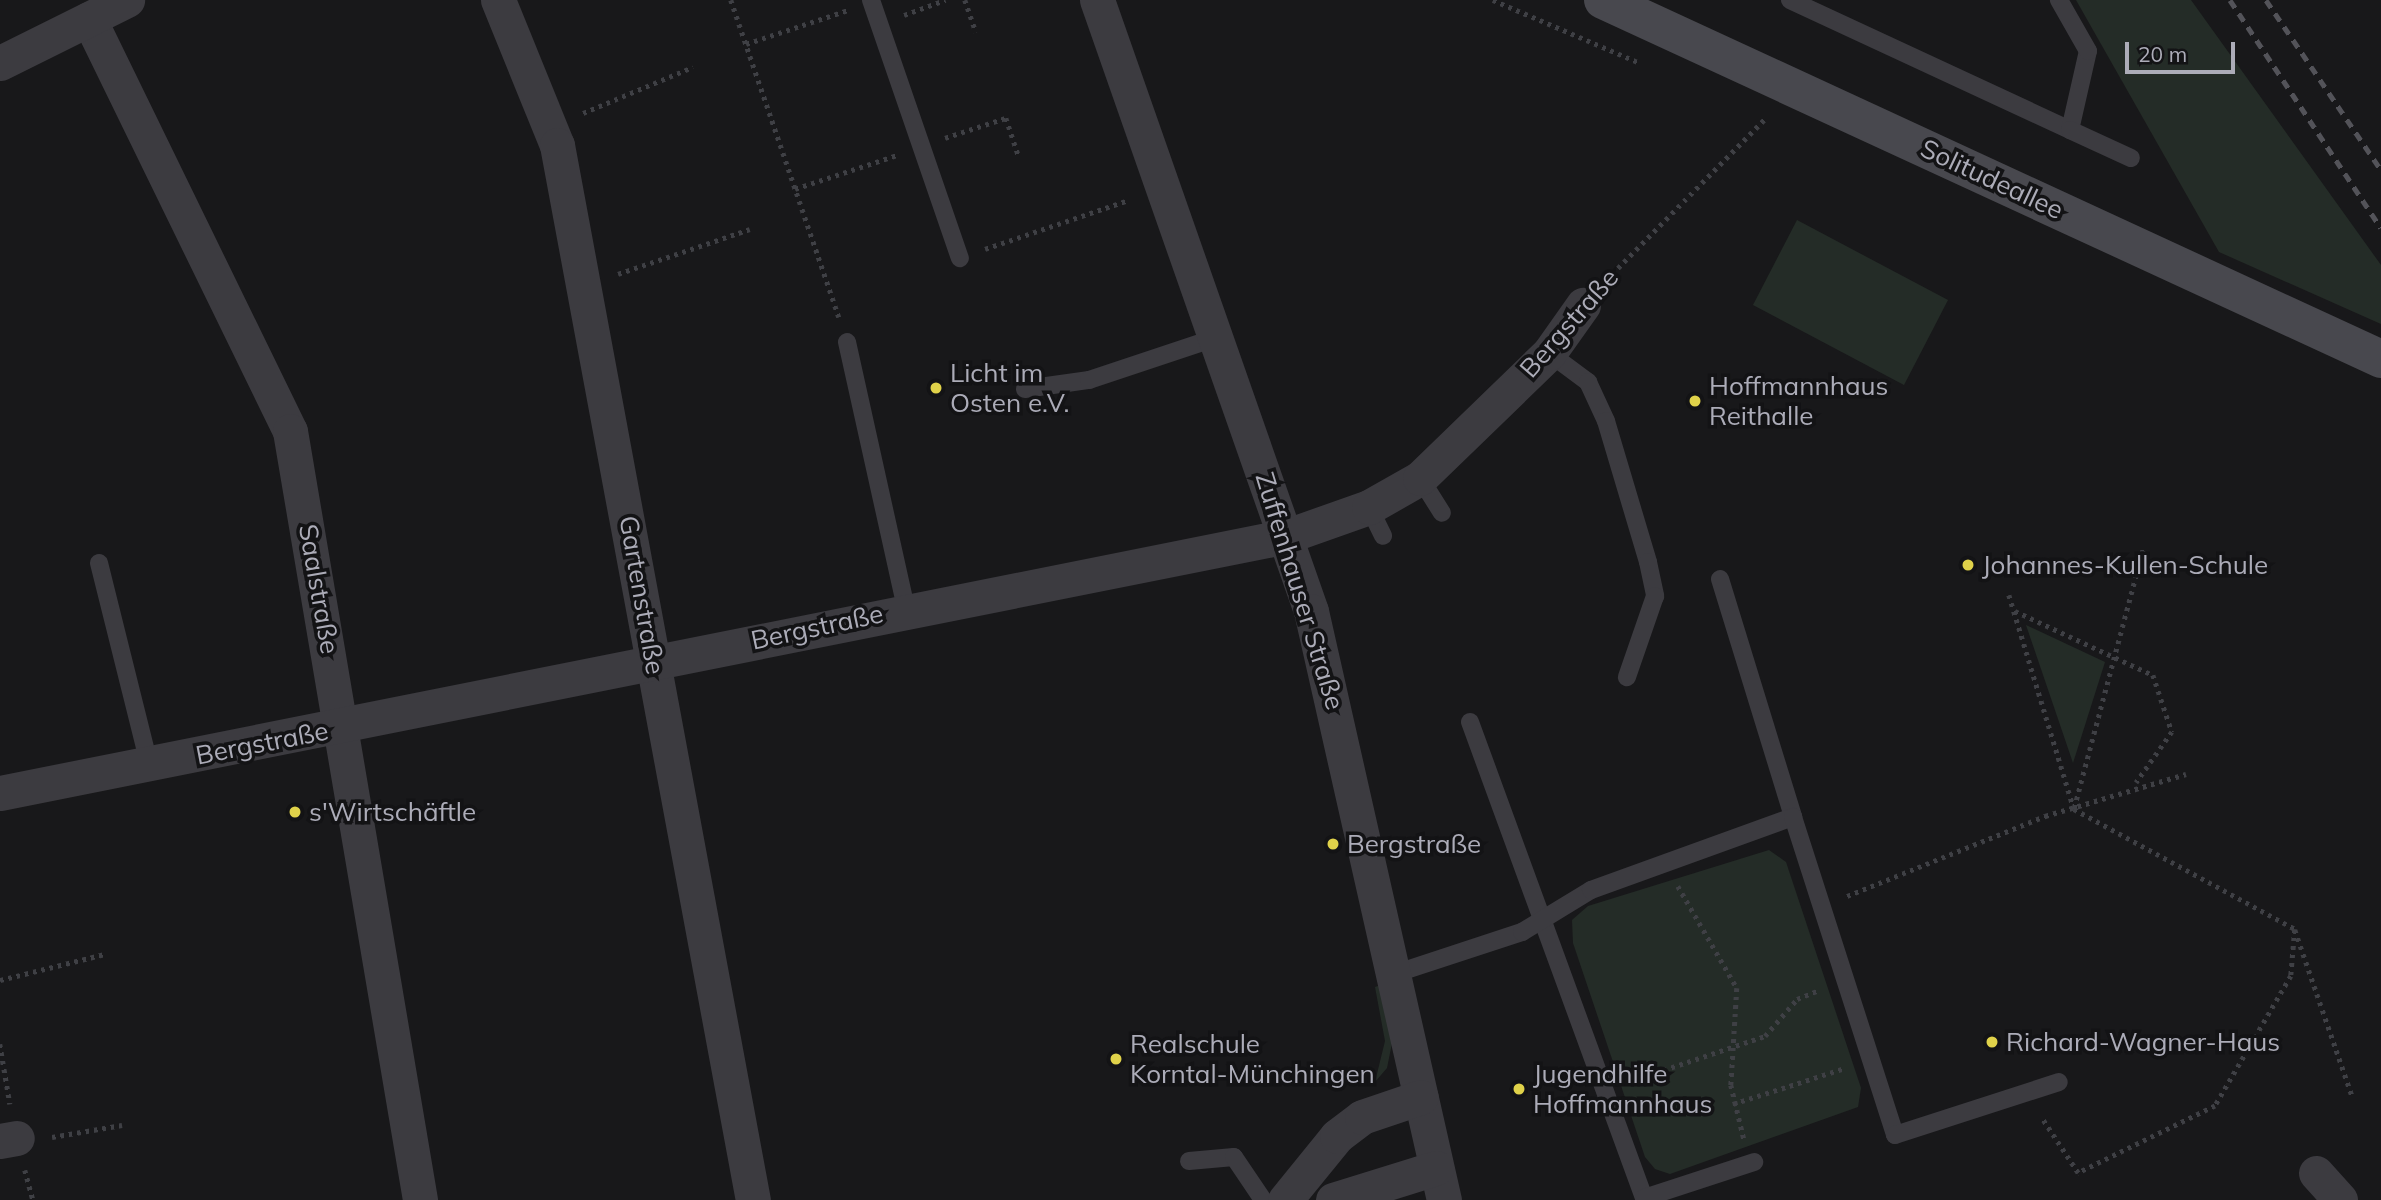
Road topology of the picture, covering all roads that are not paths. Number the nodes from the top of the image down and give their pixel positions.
1 (127, 0) edge
2 (498, 0) edge
3 (1097, 0) edge
4 (1603, 0) edge
5 (1790, 0) edge
6 (2059, 0) edge
7 (872, 1) edge
8 (89, 19) junction
9 (0, 63) edge
10 (2070, 130) junction
11 (2131, 158) dead end
12 (960, 258) road end
13 (1583, 305) road end
14 (1218, 337) junction
15 (847, 342) road end
16 (1549, 353) junction
17 (2381, 359) edge
18 (1025, 390) dead end
19 (1420, 478) junction
20 (1441, 513) dead end
21 (1287, 536) junction
22 (99, 563) dead end
23 (1720, 579) dead end
24 (906, 608) junction
25 (654, 660) junction
26 (1627, 677) dead end
27 (1470, 722) dead end
28 (344, 727) junction
29 (149, 764) junction
30 (0, 793) edge
31 (1793, 817) junction
32 (1539, 924) junction
33 (1394, 974) junction
34 (2059, 1082) dead end
35 (1421, 1097) junction
36 (1189, 1161) dead end
37 (1751, 1163) road end
38 (2316, 1173) dead end
39 (1440, 1184) edge
40 (1640, 1199) edge
41 (420, 1200) edge
42 (753, 1200) edge
43 (1263, 1200) edge
44 (1285, 1200) edge
45 (1333, 1200) edge
46 (2340, 1200) edge

1 - 8 street
2 - 25 street, Gartenstraße
3 - 14 street, Zuffenhauser Straße
4 - 17 main road, Solitudeallee
5 - 10 lane
6 - 10 lane
7 - 12 lane
8 - 9 street
8 - 28 street, Saalstraße
10 - 11 lane
13 - 16 street, Bergstraße
14 - 18 lane
14 - 21 street, Zuffenhauser Straße
15 - 24 lane
16 - 19 street, Bergstraße
16 - 26 lane
19 - 20 lane
19 - 21 street, Bergstraße
21 - 24 street, Bergstraße
21 - 33 street, Zuffenhauser Straße
22 - 29 lane
23 - 31 lane
24 - 25 street, Bergstraße
25 - 28 street, Bergstraße
25 - 42 street, Gartenstraße
27 - 32 lane
28 - 29 street, Bergstraße
28 - 41 street, Saalstraße
29 - 30 street, Bergstraße
31 - 32 lane
31 - 34 lane
32 - 33 lane
32 - 40 lane
33 - 35 street, Zuffenhauser Straße
35 - 39 street, Zuffenhauser Straße
35 - 44 street
36 - 43 lane
37 - 40 lane
38 - 46 street
39 - 45 street

